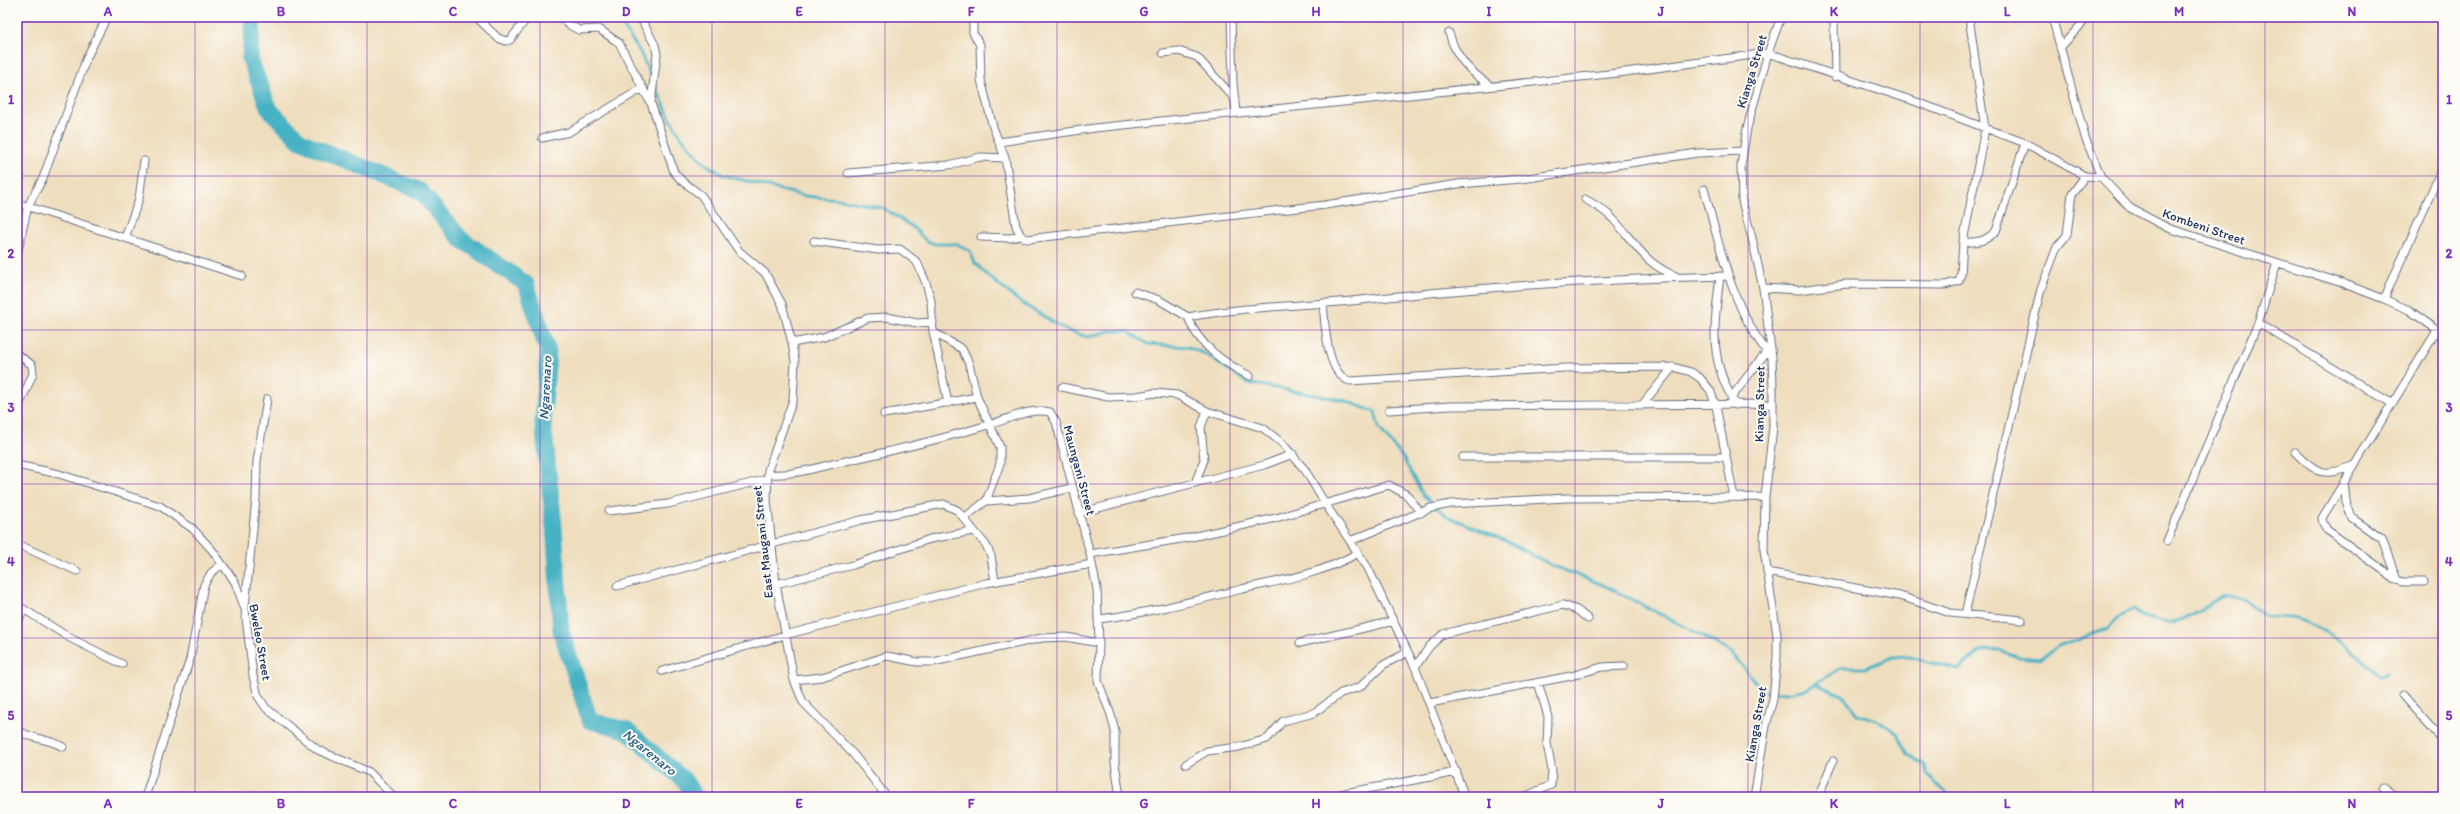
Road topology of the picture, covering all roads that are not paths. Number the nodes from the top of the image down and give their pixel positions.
1 (107, 17) edge
2 (476, 17) edge
3 (528, 17) edge
4 (560, 17) edge
5 (640, 17) edge
6 (973, 17) edge
7 (1231, 17) edge
8 (1781, 17) edge
9 (1834, 17) edge
10 (1969, 17) edge
11 (2052, 17) edge
12 (2088, 17) edge
13 (1450, 33) dead end
14 (2060, 48) junction
15 (1163, 53) dead end
16 (1768, 53) junction
17 (1835, 77) junction
18 (1491, 86) junction
19 (643, 88) junction
20 (1235, 99) junction
21 (651, 103) junction
22 (1236, 113) junction
23 (1985, 129) junction
24 (542, 138) dead end
25 (999, 142) junction
26 (2025, 143) junction
27 (1743, 152) junction
28 (1005, 158) junction
29 (144, 161) dead end
30 (2443, 166) edge
31 (848, 173) dead end
32 (2085, 176) junction
33 (2101, 177) junction
34 (1704, 189) dead end
35 (1585, 199) dead end
36 (17, 204) edge
37 (28, 206) junction
38 (1021, 236) junction
39 (981, 237) dead end
40 (125, 238) junction
41 (814, 241) dead end
42 (1963, 242) junction
43 (17, 254) edge
44 (2277, 263) junction
45 (242, 276) dead end
46 (1720, 276) junction
47 (1729, 276) junction
48 (1680, 277) junction
49 (1763, 288) junction
50 (1135, 292) dead end
51 (2384, 299) junction
52 (1322, 303) junction
53 (1188, 317) junction
54 (932, 322) junction
55 (2258, 323) junction
56 (933, 332) junction
57 (2441, 332) edge
58 (792, 343) junction
59 (1767, 351) junction
60 (17, 354) edge
61 (1772, 357) junction
62 (1673, 367) junction
63 (1250, 376) dead end
64 (1062, 387) dead end
65 (977, 397) junction
66 (1731, 398) junction
67 (267, 399) dead end
68 (948, 402) junction
69 (2391, 403) junction
70 (1773, 404) junction
71 (1736, 405) junction
72 (1641, 406) junction
73 (1716, 406) junction
74 (17, 410) edge
75 (1389, 410) dead end
76 (1208, 411) junction
77 (884, 414) dead end
78 (989, 425) junction
79 (2295, 452) dead end
80 (1293, 454) junction
81 (1463, 457) dead end
82 (1726, 457) junction
83 (17, 465) edge
84 (2354, 465) junction
85 (767, 476) junction
86 (2344, 481) junction
87 (1195, 483) junction
88 (1072, 488) junction
89 (1734, 497) junction
90 (1765, 497) junction
91 (986, 501) junction
92 (1326, 505) junction
93 (608, 511) dead end
94 (1079, 513) junction
95 (1421, 513) junction
96 (964, 518) junction
97 (973, 531) junction
98 (1350, 541) junction
99 (2167, 541) dead end
100 (17, 544) edge
101 (772, 545) junction
102 (1358, 553) junction
103 (1090, 554) junction
104 (222, 564) junction
105 (1092, 564) junction
106 (77, 572) dead end
107 (1767, 572) junction
108 (2397, 580) junction
109 (995, 582) junction
110 (2424, 582) dead end
111 (776, 584) junction
112 (617, 586) dead end
113 (17, 605) edge
114 (24, 609) junction
115 (245, 610) junction
116 (1965, 614) junction
117 (1099, 619) junction
118 (1588, 619) dead end
119 (2022, 620) dead end
120 (1394, 621) junction
121 (17, 623) edge
122 (785, 635) junction
123 (1099, 643) junction
124 (1300, 643) dead end
125 (1408, 652) junction
126 (122, 664) dead end
127 (1624, 666) dead end
128 (1415, 667) junction
129 (662, 671) dead end
130 (794, 680) junction
131 (1538, 682) junction
132 (2402, 695) dead end
133 (1430, 704) junction
134 (17, 730) edge
135 (2443, 741) edge
136 (63, 747) dead end
137 (1832, 761) dead end
138 (1186, 764) dead end
139 (1457, 772) junction
140 (2383, 787) dead end
141 (145, 797) edge
142 (394, 797) edge
143 (887, 797) edge
144 (1120, 797) edge
145 (1324, 797) edge
146 (1466, 797) edge
147 (1524, 797) edge
148 (1754, 797) edge
149 (1818, 797) edge
150 (2396, 797) edge

1 - 37 street
2 - 3 street
4 - 19 street
5 - 21 street, East Maugani Street
6 - 25 street
7 - 20 street
8 - 16 street, Kianga Street
9 - 17 street
10 - 23 street
11 - 14 street, Kombeni Street
12 - 14 street
13 - 18 street
14 - 33 street, Kombeni Street
15 - 20 street
16 - 17 street
16 - 18 street
16 - 27 street, Kianga Street
17 - 23 street
18 - 22 street
19 - 21 street
19 - 24 street
20 - 22 street
21 - 58 street, East Maugani Street
22 - 25 street
23 - 26 street
23 - 42 street
25 - 28 street
26 - 32 street
26 - 42 street
27 - 38 street
27 - 49 street, Kianga Street
28 - 31 street
28 - 38 street
29 - 40 street
30 - 51 street
32 - 33 street
32 - 116 street
33 - 44 street, Kombeni Street
34 - 47 street
35 - 48 street
36 - 37 street
37 - 40 street
37 - 43 street
38 - 39 street
40 - 45 street
41 - 54 street
42 - 49 street
44 - 51 street, Kombeni Street
44 - 55 street
46 - 47 street
46 - 48 street
46 - 66 street
47 - 59 street
48 - 52 street
49 - 61 street, Kianga Street
50 - 53 street
51 - 57 street, Kombeni Street
52 - 53 street
52 - 62 street
53 - 63 street
54 - 56 street
54 - 58 street
55 - 69 street
55 - 99 street
56 - 65 street
56 - 68 street
57 - 69 street
58 - 85 street, East Maugani Street
59 - 61 street
59 - 66 street
60 - 74 street
61 - 70 street, Kianga Street
62 - 72 street
62 - 73 street
64 - 76 street
65 - 68 street
65 - 78 street
66 - 71 street
67 - 115 street
68 - 77 street
69 - 84 street
70 - 71 street
70 - 90 street, Kianga Street
71 - 73 street
72 - 73 street
72 - 75 street
73 - 82 street
76 - 80 street
76 - 87 street
78 - 85 street, Maungani Street
78 - 88 street, Maungani Street
78 - 91 street
79 - 84 street
80 - 87 street
80 - 92 street
81 - 82 street
82 - 89 street
83 - 104 street, Bweleo Street
84 - 86 street
85 - 93 street, Maungani Street
85 - 101 street, East Maugani Street
86 - 108 street
86 - 108 street
87 - 94 street
88 - 91 street
88 - 94 street, Maungani Street
89 - 90 street
89 - 95 street
90 - 107 street, Kianga Street
91 - 96 street
92 - 95 street
92 - 98 street
92 - 103 street
94 - 103 street, Maungani Street
95 - 98 street
96 - 97 street
96 - 101 street
97 - 109 street
97 - 111 street
98 - 102 street
100 - 106 street
101 - 111 street, East Maugani Street
101 - 112 street
102 - 117 street
102 - 120 street
103 - 105 street, Maungani Street
104 - 115 street, Bweleo Street
104 - 141 street
105 - 109 street
105 - 117 street, Maungani Street
107 - 116 street
107 - 148 street, Kianga Street
108 - 110 street
109 - 122 street
111 - 122 street, East Maugani Street
113 - 114 street
114 - 121 street
114 - 126 street
115 - 142 street, Bweleo Street
116 - 119 street
117 - 123 street, Maungani Street
118 - 128 street
120 - 124 street
120 - 125 street
122 - 129 street
122 - 130 street, East Maugani Street
123 - 130 street
123 - 144 street, Maungani Street
125 - 128 street
125 - 138 street
127 - 131 street
128 - 133 street
130 - 143 street, East Maugani Street
131 - 133 street
131 - 147 street
132 - 135 street
133 - 139 street
134 - 136 street
137 - 149 street
139 - 145 street
139 - 146 street
140 - 150 street

